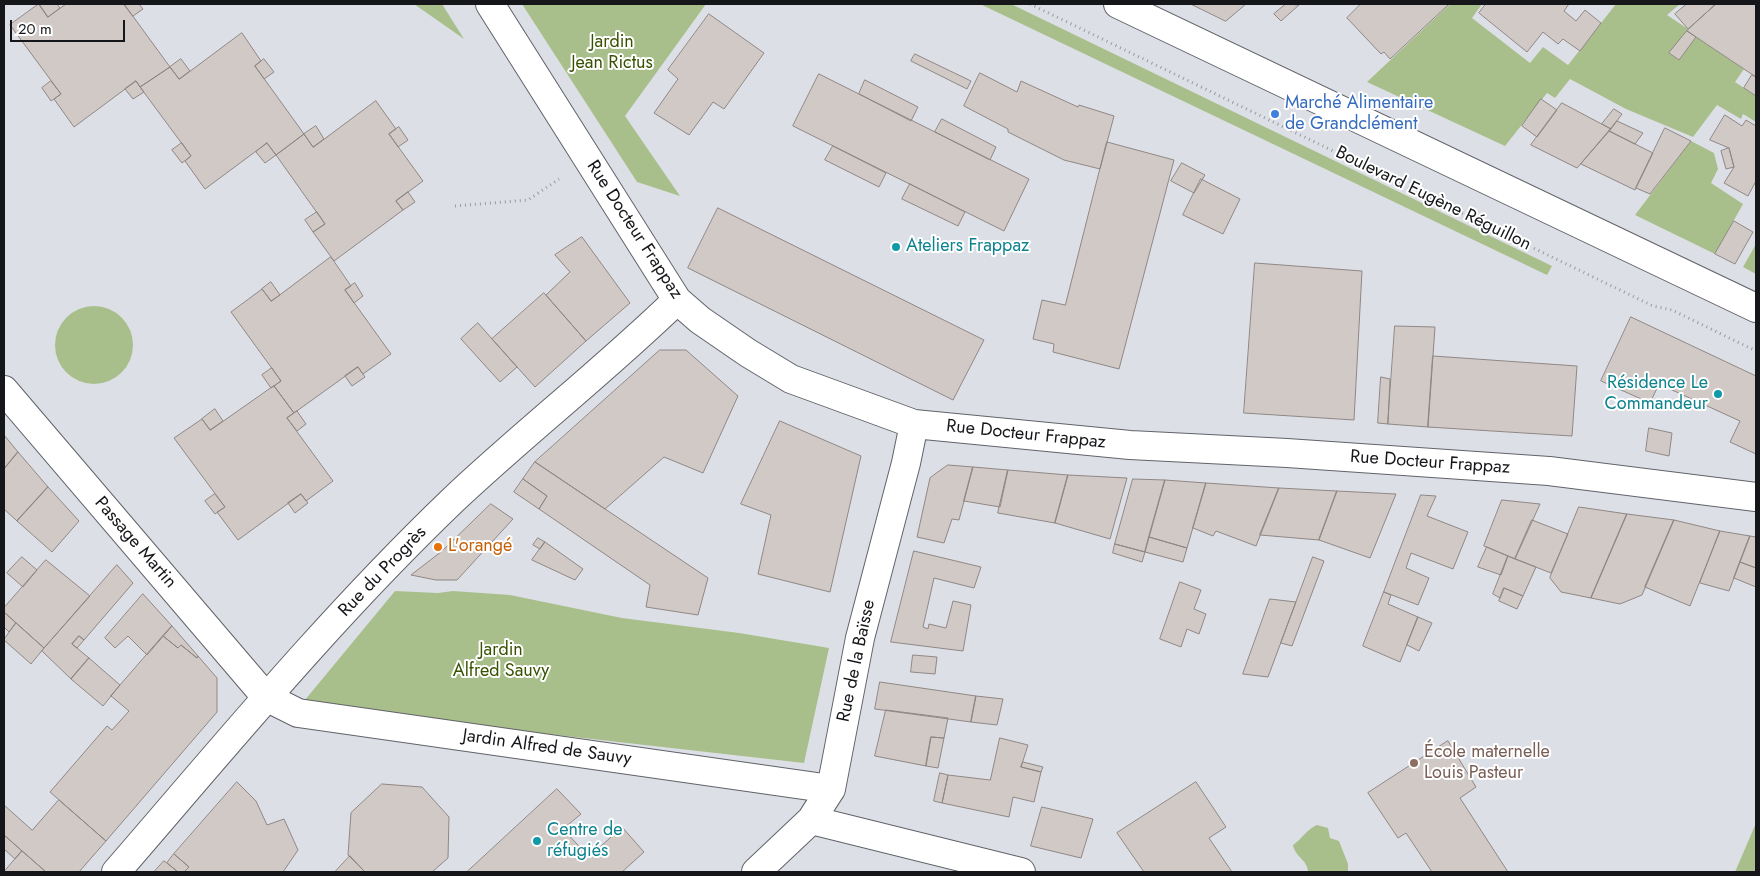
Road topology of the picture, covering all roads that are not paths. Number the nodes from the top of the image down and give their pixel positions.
1 (490, 4) edge
2 (1118, 4) edge
3 (677, 300) junction
4 (1756, 308) edge
5 (4, 390) edge
6 (914, 424) junction
7 (1756, 497) edge
8 (266, 697) junction
9 (831, 789) junction
10 (811, 820) junction
11 (116, 872) edge
12 (756, 872) edge
13 (1021, 872) edge

1 - 3 street, Rue Docteur Frappaz
2 - 4 street
3 - 6 street, Rue Docteur Frappaz
3 - 8 street, Rue du Progrès
5 - 8 street, Passage Martin
6 - 7 street, Rue Docteur Frappaz
6 - 9 street, Rue de la Baïsse
8 - 9 street, Jardin Alfred de Sauvy
8 - 11 street, Rue du Progrès
9 - 10 street, Rue de la Baïsse
10 - 12 street, Rue de la Baïsse
10 - 13 street

